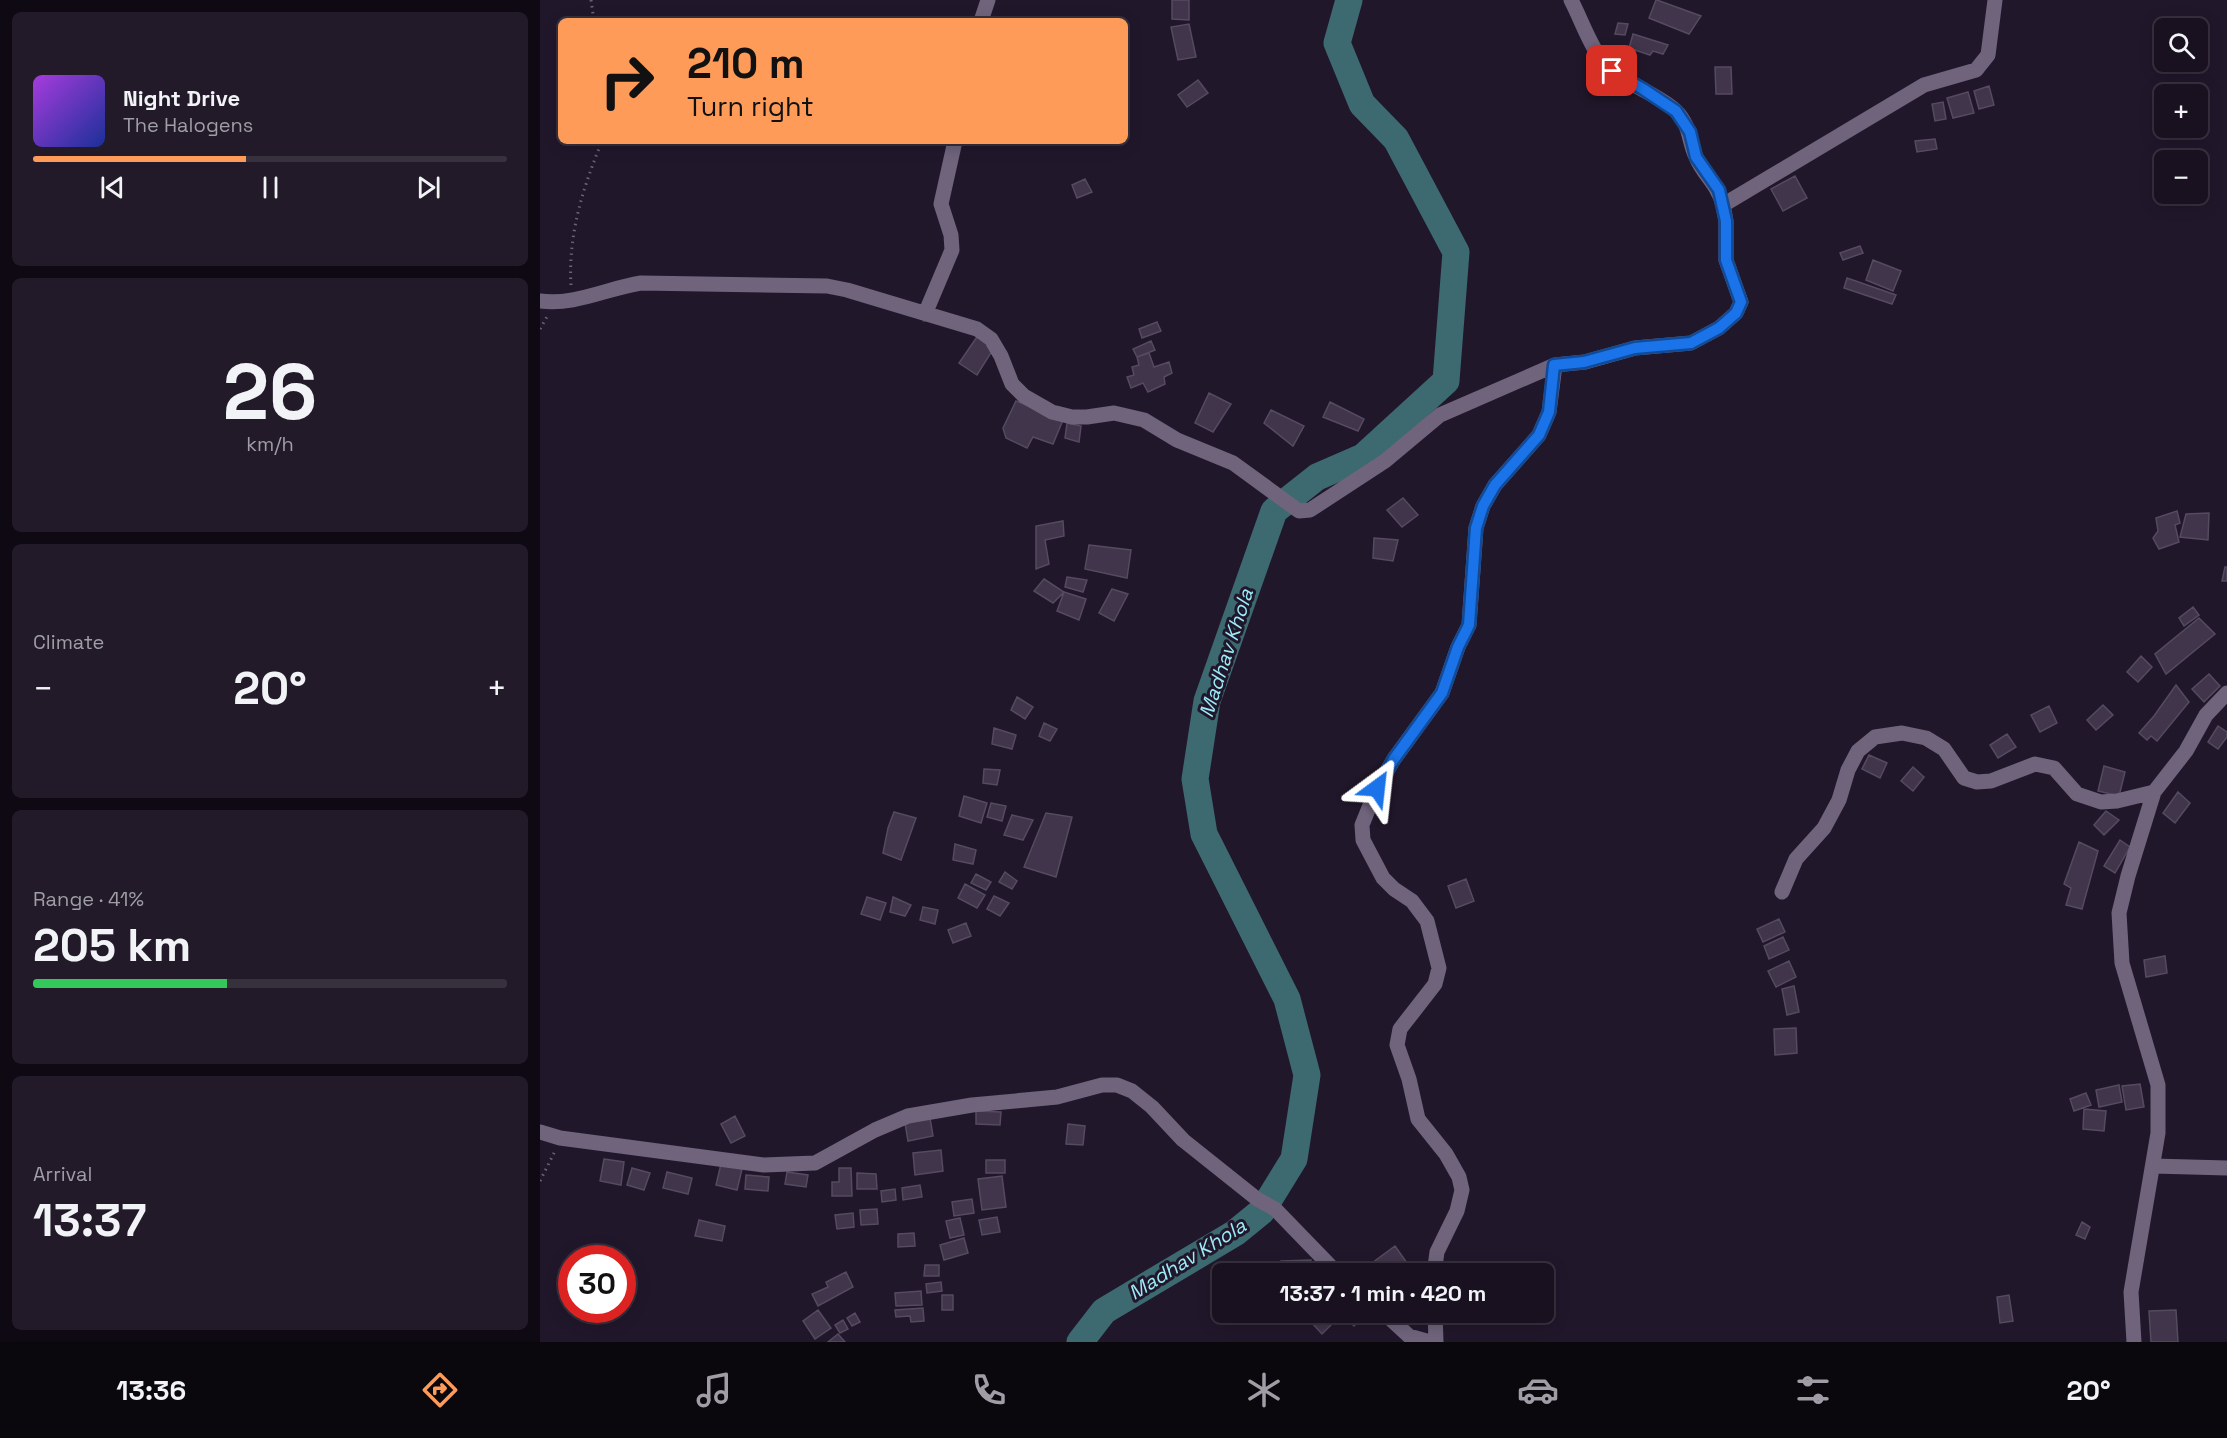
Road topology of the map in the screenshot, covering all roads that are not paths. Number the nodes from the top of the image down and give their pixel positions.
1 (988, 0) edge
2 (1571, 0) edge
3 (1995, 0) edge
4 (982, 18) edge
5 (954, 144) edge
6 (1723, 205) junction
7 (540, 301) edge
8 (925, 314) junction
9 (1554, 365) junction
10 (2227, 693) edge
11 (2154, 792) junction
12 (1782, 892) dead end
13 (540, 1132) edge
14 (2153, 1166) junction
15 (2227, 1168) edge
16 (1327, 1263) edge
17 (1436, 1263) edge
18 (1395, 1323) edge
19 (1436, 1323) edge
20 (1430, 1342) edge
21 (1437, 1342) edge
22 (2134, 1342) edge

1 - 4 street
2 - 6 street
3 - 6 street
5 - 8 street
6 - 9 street
7 - 8 street
8 - 9 street
9 - 17 street
10 - 11 street
11 - 12 street
11 - 14 street
13 - 16 street
14 - 15 street
14 - 22 street
18 - 20 street
19 - 21 street

